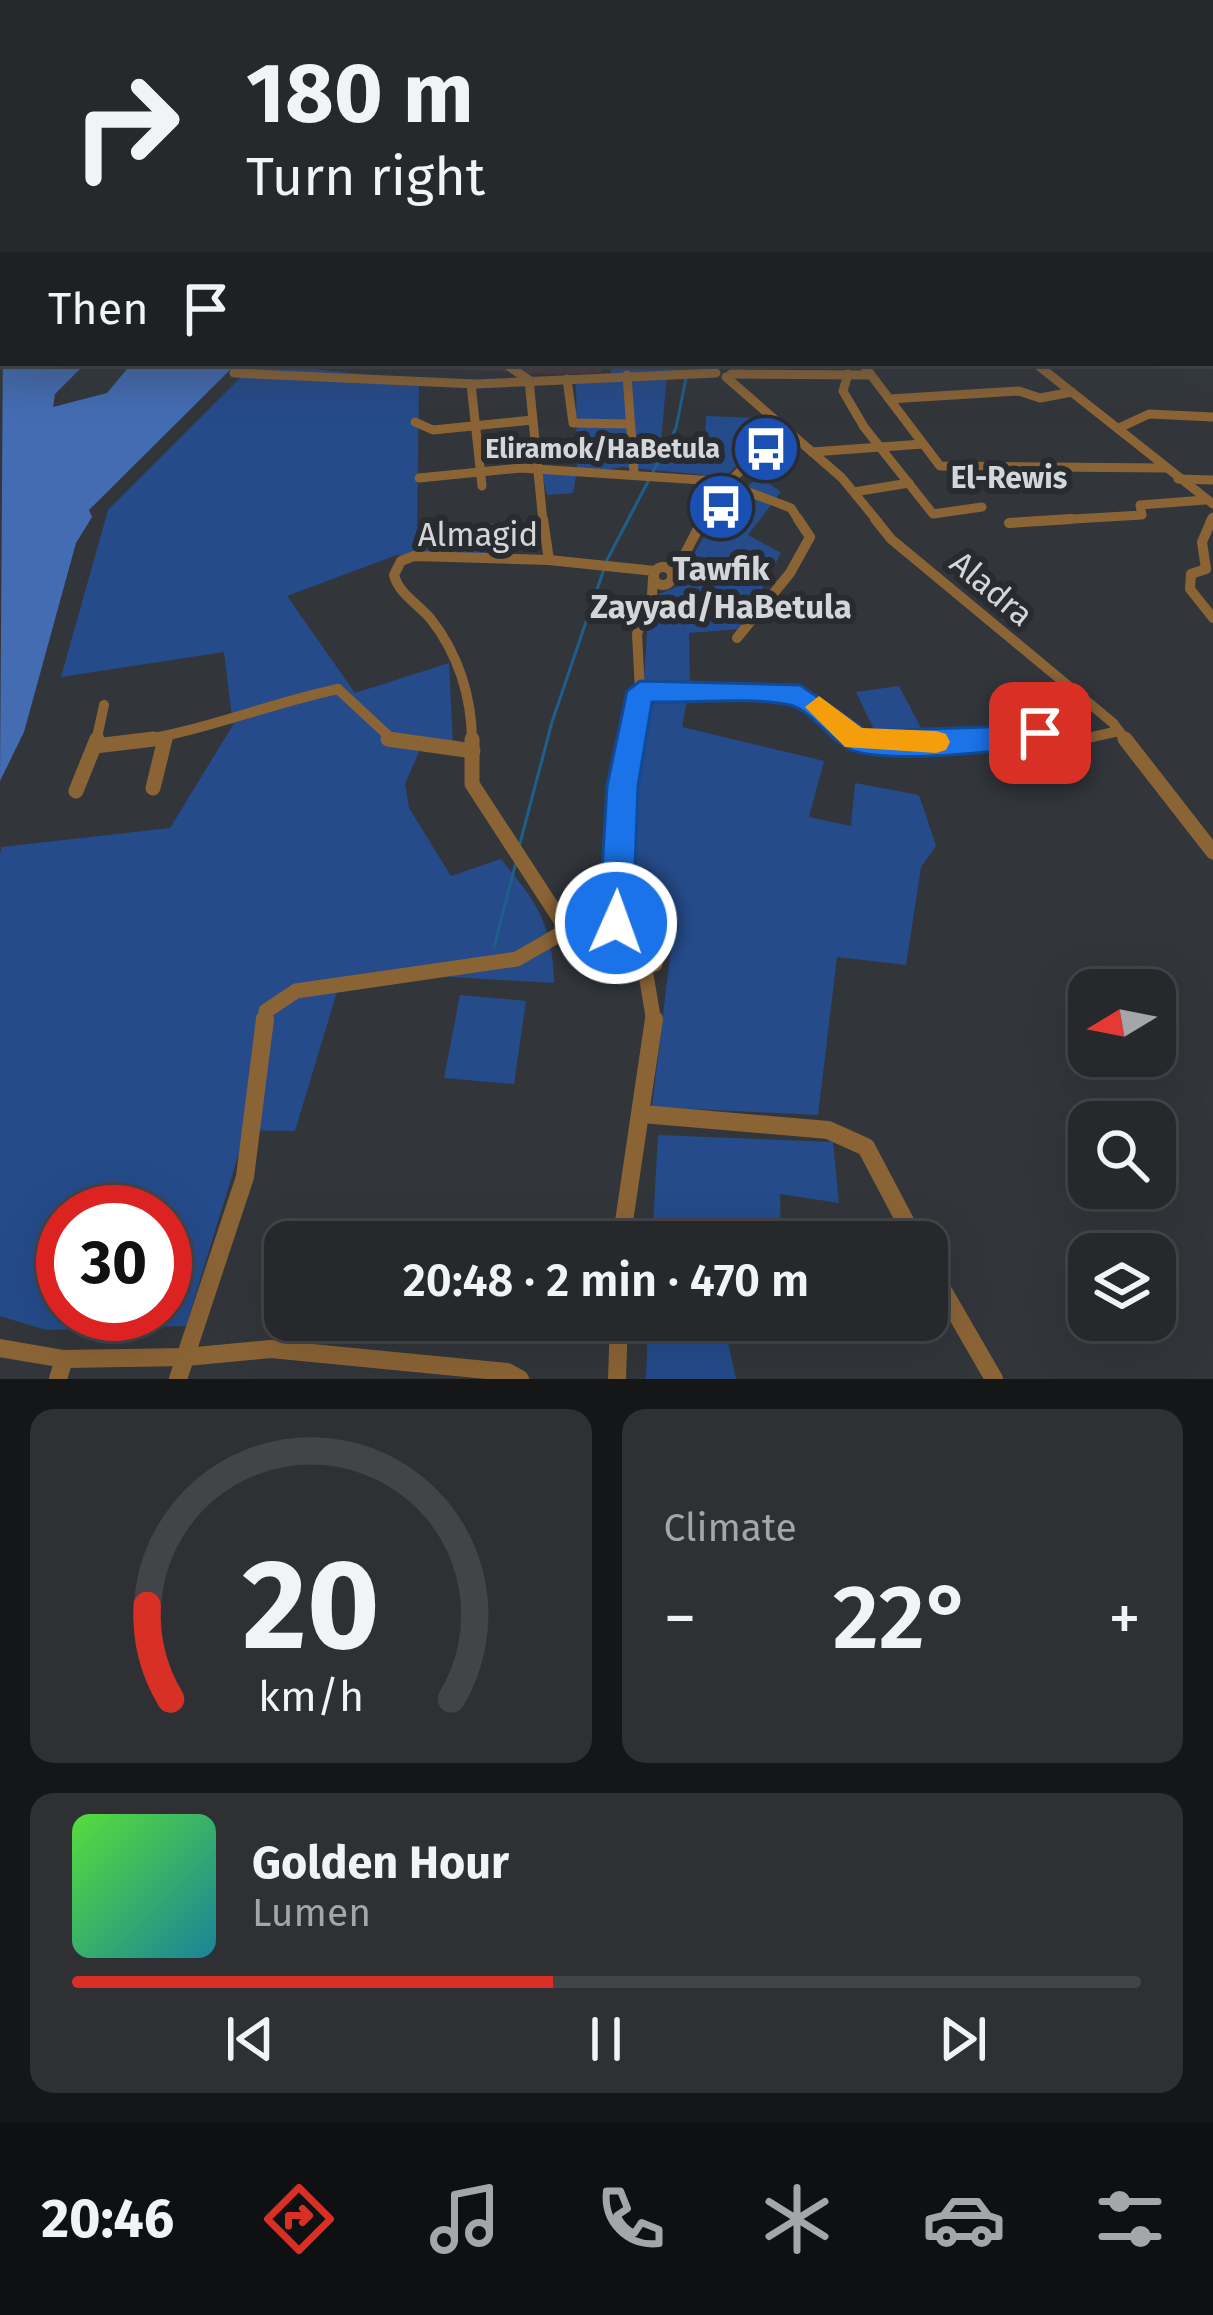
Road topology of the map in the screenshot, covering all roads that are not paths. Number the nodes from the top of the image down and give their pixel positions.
1 (238, 366) edge
2 (511, 366) edge
3 (864, 366) edge
4 (1039, 366) edge
5 (723, 371) edge
6 (848, 374) junction
7 (627, 375) junction
8 (870, 375) junction
9 (568, 379) junction
10 (529, 380) junction
11 (471, 383) junction
12 (1072, 392) junction
13 (889, 399) junction
14 (1213, 417) edge
15 (532, 420) junction
16 (415, 422) dead end
17 (630, 424) junction
18 (476, 426) junction
19 (1121, 427) junction
20 (798, 441) junction
21 (923, 444) junction
22 (880, 445) junction
23 (812, 452) junction
24 (535, 468) junction
25 (1167, 468) junction
26 (481, 472) junction
27 (634, 472) junction
28 (419, 478) dead end
29 (1178, 479) junction
30 (1213, 480) edge
31 (731, 483) junction
32 (909, 483) junction
33 (482, 486) dead end
34 (854, 493) junction
35 (1210, 502) edge
36 (982, 507) dead end
37 (1213, 517) edge
38 (1010, 523) dead end
39 (549, 560) junction
40 (662, 575) junction
41 (1213, 618) edge
42 (737, 638) dead end
43 (640, 691) junction
44 (104, 705) dead end
45 (1119, 731) junction
46 (165, 739) junction
47 (95, 746) junction
48 (473, 751) junction
49 (153, 788) dead end
50 (76, 790) dead end
51 (1213, 852) edge
52 (616, 923) junction
53 (567, 930) junction
54 (602, 936) junction
55 (645, 969) junction
56 (642, 1114) junction
57 (622, 1221) edge
58 (905, 1221) edge
59 (948, 1299) edge
60 (618, 1341) edge
61 (0, 1348) edge
62 (186, 1357) junction
63 (61, 1369) edge
64 (178, 1379) edge
65 (520, 1379) edge
66 (617, 1379) edge
67 (994, 1379) edge

1 - 11 street
2 - 10 street
3 - 8 street
4 - 12 street
5 - 6 street
5 - 7 street
5 - 20 street, Aladra
6 - 8 street
6 - 22 street
7 - 9 street
7 - 17 street
8 - 13 street
9 - 10 street
9 - 17 street
10 - 11 street
10 - 15 street
11 - 18 street
12 - 13 street
12 - 19 street
13 - 21 street
14 - 19 street
15 - 18 street
15 - 24 street
16 - 18 street
17 - 27 street
18 - 26 street
19 - 25 street
20 - 23 street, Aladra
20 - 31 street
21 - 22 street
21 - 25 street
22 - 23 street
22 - 32 street
23 - 34 street, Aladra
24 - 26 street
24 - 27 street
24 - 39 street
25 - 29 street
26 - 28 street
26 - 33 street
27 - 31 street
29 - 30 street
29 - 35 street
31 - 40 street
31 - 42 street
32 - 34 street
32 - 36 street
34 - 45 street, Aladra
35 - 38 street
37 - 41 street
39 - 40 street, Almagid
39 - 48 street, Almagid
40 - 43 street
43 - 45 street
43 - 52 street
44 - 47 street
45 - 51 street, Aladra
46 - 47 street
46 - 48 street
46 - 49 street
47 - 50 street
48 - 53 street, Almagid
52 - 54 street
52 - 55 street
53 - 54 street
53 - 62 street
54 - 55 street
55 - 56 street
56 - 57 street
56 - 58 street
59 - 67 street
60 - 66 street
61 - 63 street
62 - 63 street
62 - 64 street
62 - 65 street

